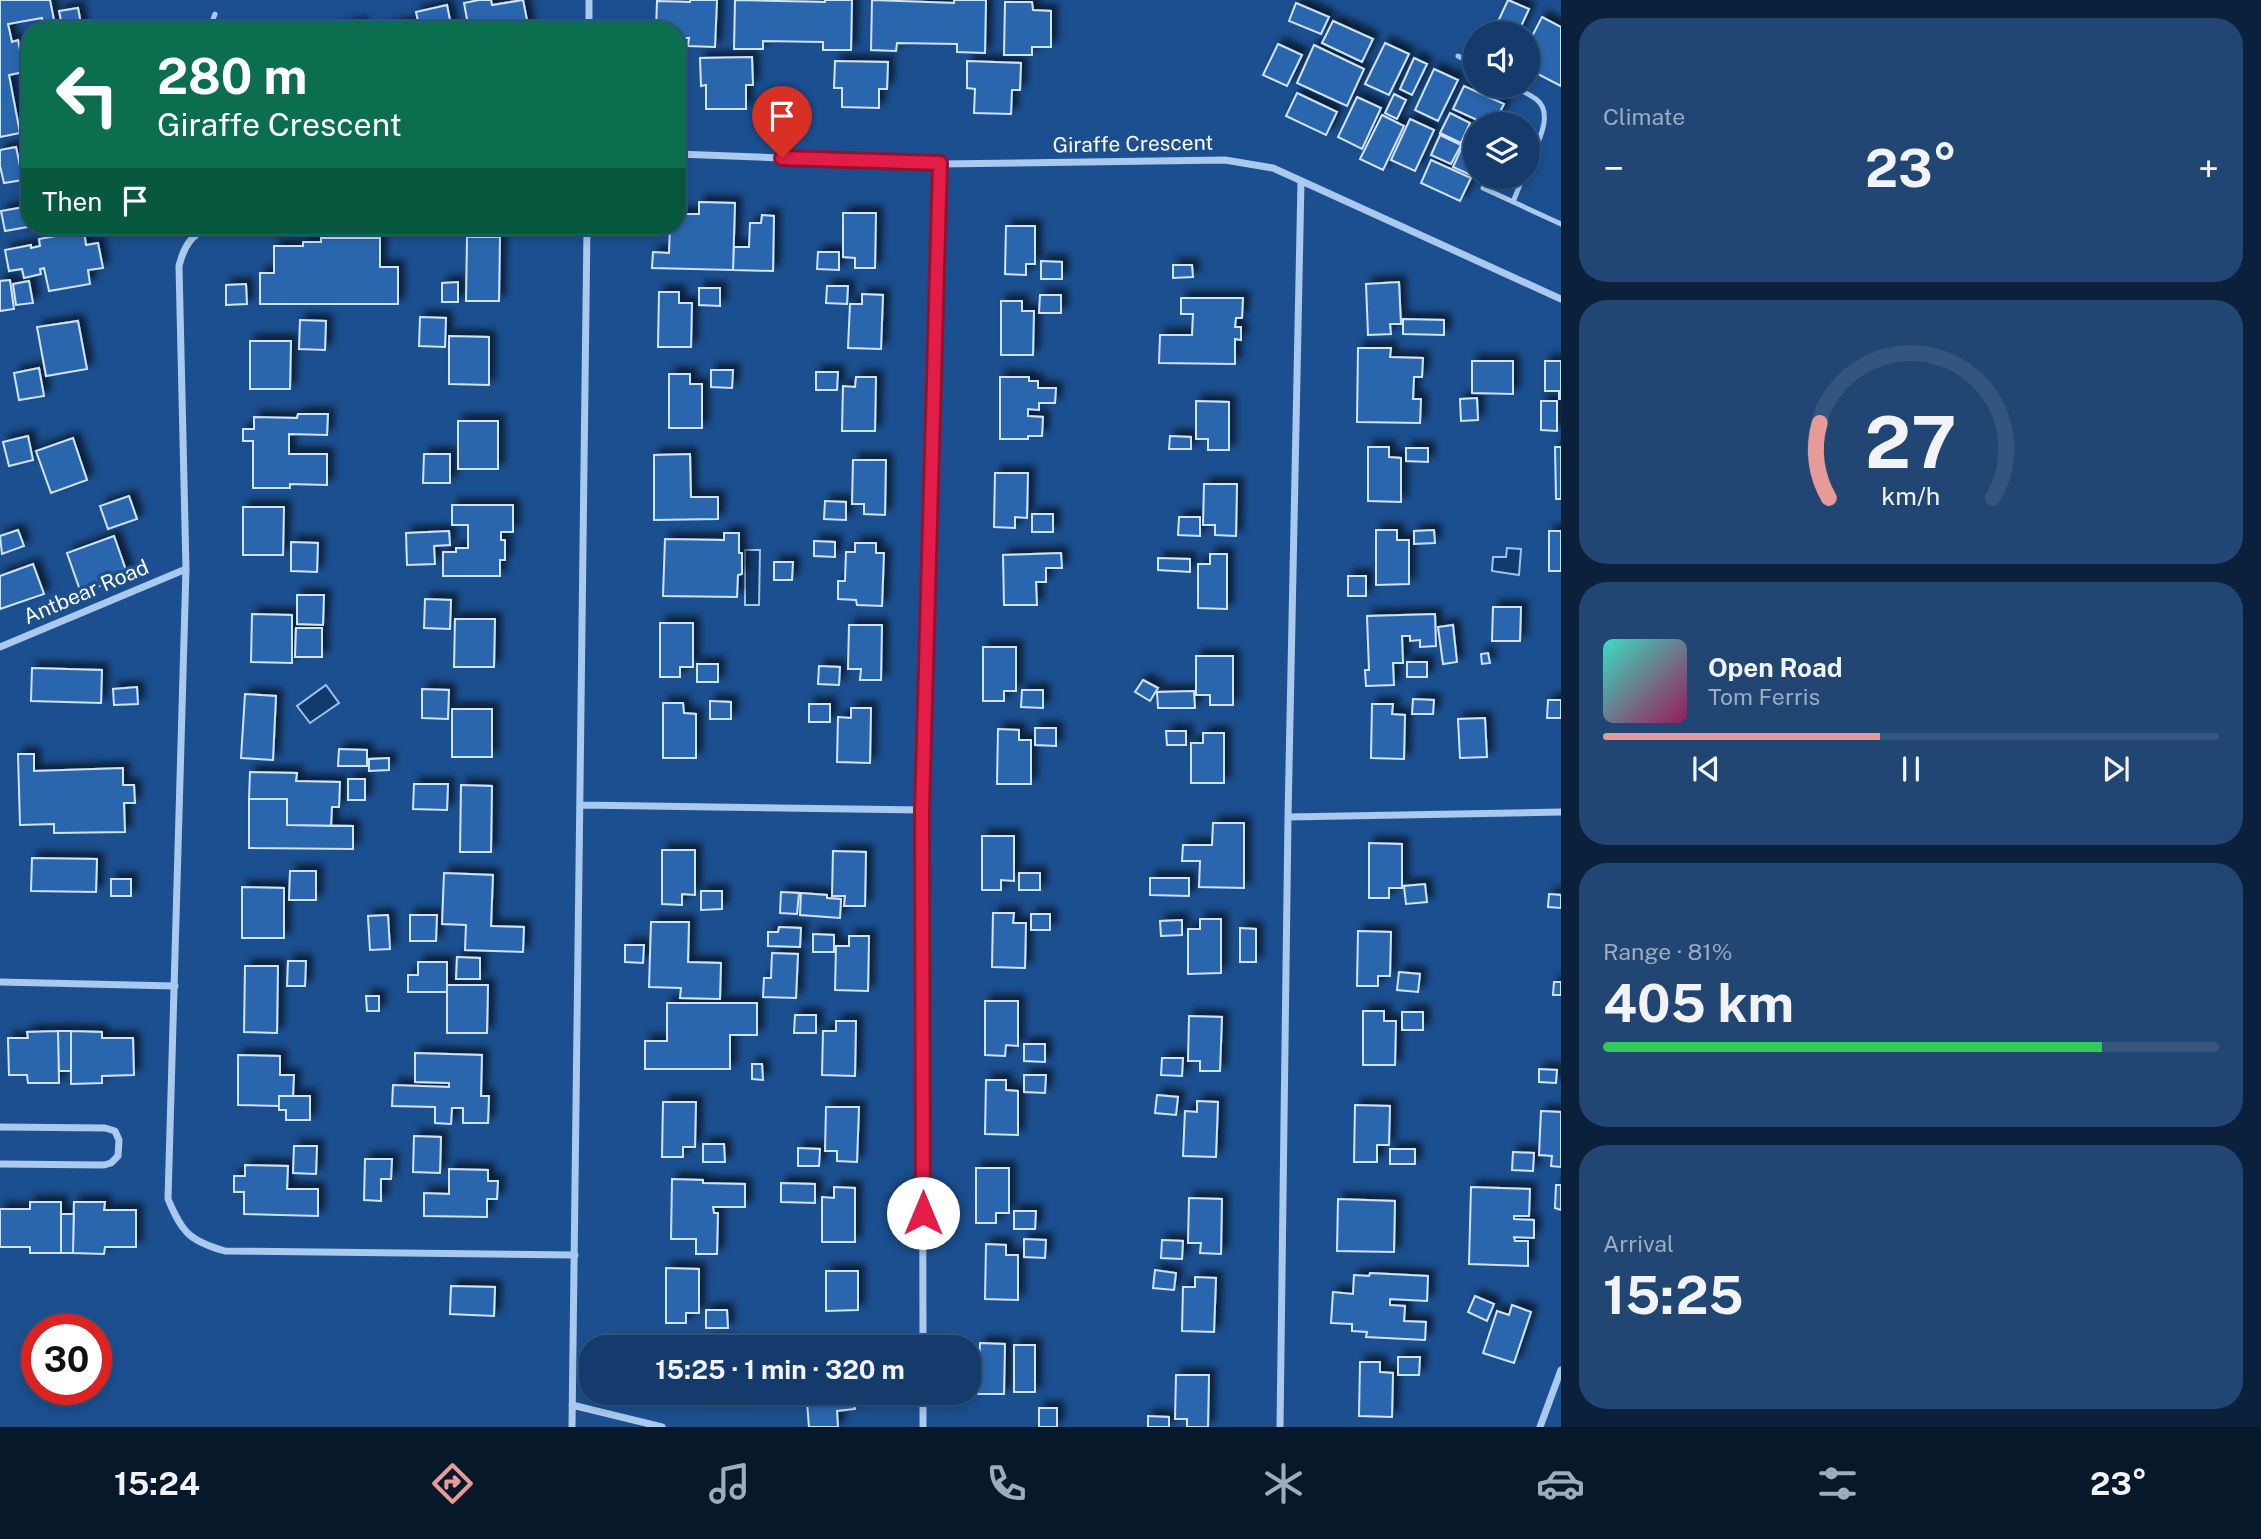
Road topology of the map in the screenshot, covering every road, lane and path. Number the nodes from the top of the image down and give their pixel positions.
1 (589, 0) edge
2 (215, 14) dead end
3 (212, 21) edge
4 (589, 21) edge
5 (1458, 56) dead end
6 (1463, 59) edge
7 (1534, 98) edge
8 (1540, 134) edge
9 (686, 154) edge
10 (940, 163) junction
11 (1301, 181) junction
12 (1485, 189) edge
13 (1518, 189) edge
14 (1513, 202) junction
15 (1561, 224) edge
16 (195, 235) edge
17 (587, 235) edge
18 (1561, 299) edge
19 (186, 569) junction
20 (0, 647) edge
21 (580, 805) junction
22 (922, 810) junction
23 (1561, 812) edge
24 (1288, 817) junction
25 (0, 982) edge
26 (176, 986) junction
27 (0, 1127) edge
28 (0, 1164) edge
29 (575, 1255) junction
30 (923, 1335) edge
31 (1561, 1370) edge
32 (572, 1405) junction
33 (923, 1405) edge
34 (572, 1427) edge
35 (663, 1427) edge
36 (923, 1427) edge
37 (1280, 1427) edge
38 (1540, 1427) edge

1 - 4 street
2 - 3 lane
5 - 6 lane
7 - 8 lane
9 - 10 street, Giraffe Crescent
10 - 11 street, Giraffe Crescent
10 - 22 street
11 - 18 street, Giraffe Crescent
11 - 24 street
12 - 14 lane
13 - 14 lane
14 - 15 lane
16 - 19 street
17 - 21 street
19 - 20 street, Antbear Road
19 - 26 street
21 - 22 street
21 - 29 street
22 - 30 street
23 - 24 street
24 - 37 street
25 - 26 street
26 - 29 street
27 - 28 street
29 - 32 street
31 - 38 street
32 - 34 street
32 - 35 street
33 - 36 street

